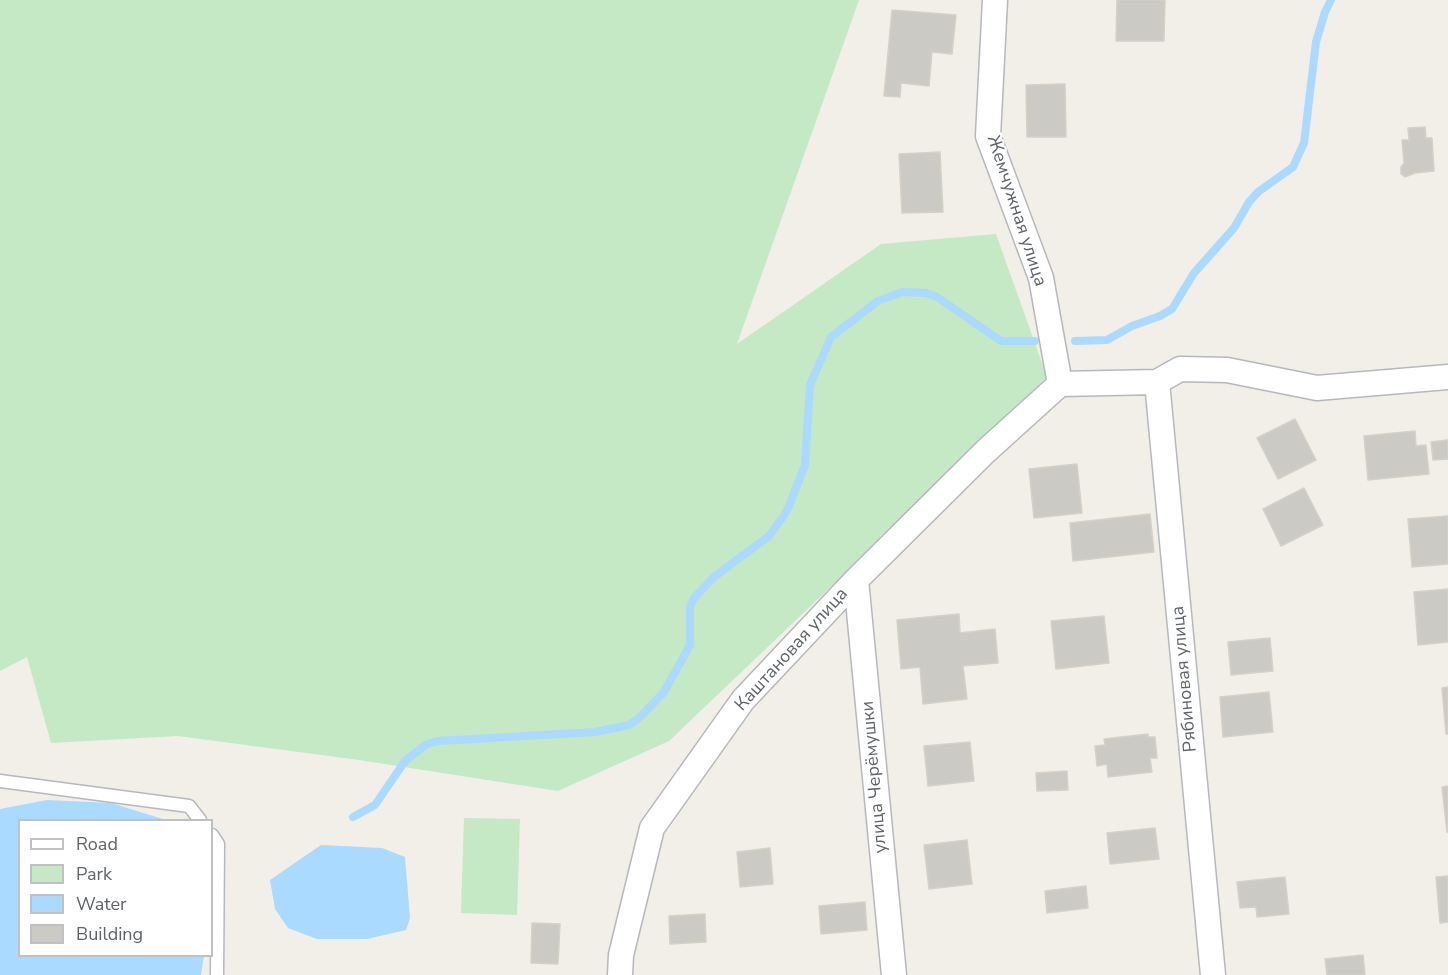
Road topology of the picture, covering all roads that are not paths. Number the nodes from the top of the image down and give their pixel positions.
1 (995, 0) edge
2 (1448, 377) edge
3 (1157, 382) junction
4 (1060, 384) junction
5 (856, 580) junction
6 (0, 781) edge
7 (199, 819) edge
8 (213, 836) edge
9 (217, 975) edge
10 (620, 975) edge
11 (894, 975) edge
12 (1213, 975) edge

1 - 4 street, Жемчужная улица
2 - 3 street
3 - 4 street
3 - 12 street, Рябиновая улица
4 - 5 street, Каштановая улица
5 - 10 street, Каштановая улица
5 - 11 street, улица Черёмушки
6 - 7 lane
8 - 9 lane

